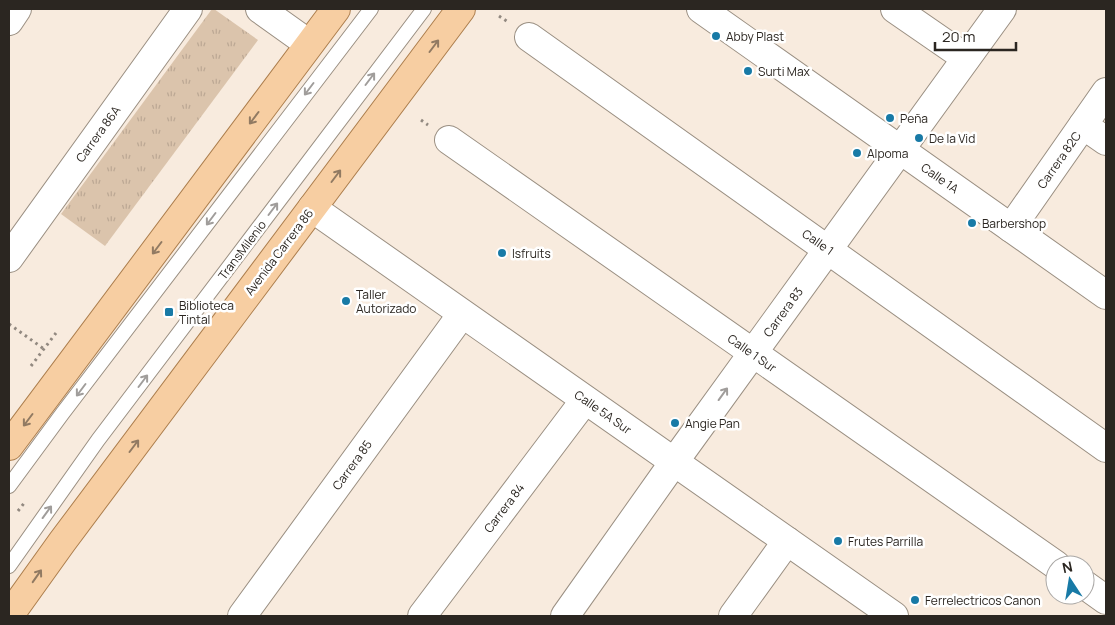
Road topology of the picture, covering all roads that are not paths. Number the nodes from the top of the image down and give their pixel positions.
1 (18, 9) edge
2 (188, 9) edge
3 (260, 9) edge
4 (336, 9) edge
5 (370, 9) edge
6 (424, 9) edge
7 (461, 9) edge
8 (701, 9) edge
9 (895, 9) edge
10 (1002, 9) edge
11 (9, 20) edge
12 (529, 37) dead end
13 (309, 44) junction
14 (966, 58) junction
15 (1106, 92) edge
16 (1084, 125) junction
17 (449, 140) dead end
18 (1106, 141) edge
19 (900, 150) junction
20 (312, 208) junction
21 (1011, 228) junction
22 (828, 249) junction
23 (9, 258) edge
24 (1106, 295) edge
25 (462, 314) junction
26 (753, 353) junction
27 (586, 400) junction
28 (9, 446) edge
29 (1106, 448) edge
30 (674, 462) junction
31 (9, 486) edge
32 (787, 541) junction
33 (1045, 557) edge
34 (9, 566) edge
35 (1095, 593) edge
36 (1106, 600) edge
37 (9, 616) edge
38 (242, 616) edge
39 (422, 616) edge
40 (565, 616) edge
41 (733, 616) edge
42 (894, 616) edge

1 - 11 street
2 - 23 street, Carrera 86A
3 - 13 street
4 - 13 main road
5 -> 31 lane
34 -> 6 lane, TransMilenio
20 -> 7 main road, Avenida Carrera 86
8 - 19 street, Calle 1A
9 - 14 street
10 - 14 street, Carrera 83
12 - 22 street, Calle 1
13 -> 28 main road
14 - 19 street, Carrera 83
15 - 16 street, Carrera 82C
16 - 18 street
16 - 21 street, Carrera 82C
17 - 26 street, Calle 1 Sur
19 - 21 street, Calle 1A
19 - 22 street, Carrera 83
20 - 25 street, Calle 5A Sur
37 -> 20 main road, Avenida Carrera 86
21 - 24 street, Calle 1A
22 - 26 street, Carrera 83
22 - 29 street, Calle 1
25 - 27 street, Calle 5A Sur
25 - 38 street, Carrera 85
30 -> 26 street, Carrera 83
26 - 33 street, Calle 1 Sur
27 - 30 street, Calle 5A Sur
27 - 39 street, Carrera 84
30 - 32 street, Calle 5A Sur
30 - 40 street, Carrera 83
32 - 41 street
32 - 42 street, Calle 5A Sur
35 - 36 street

